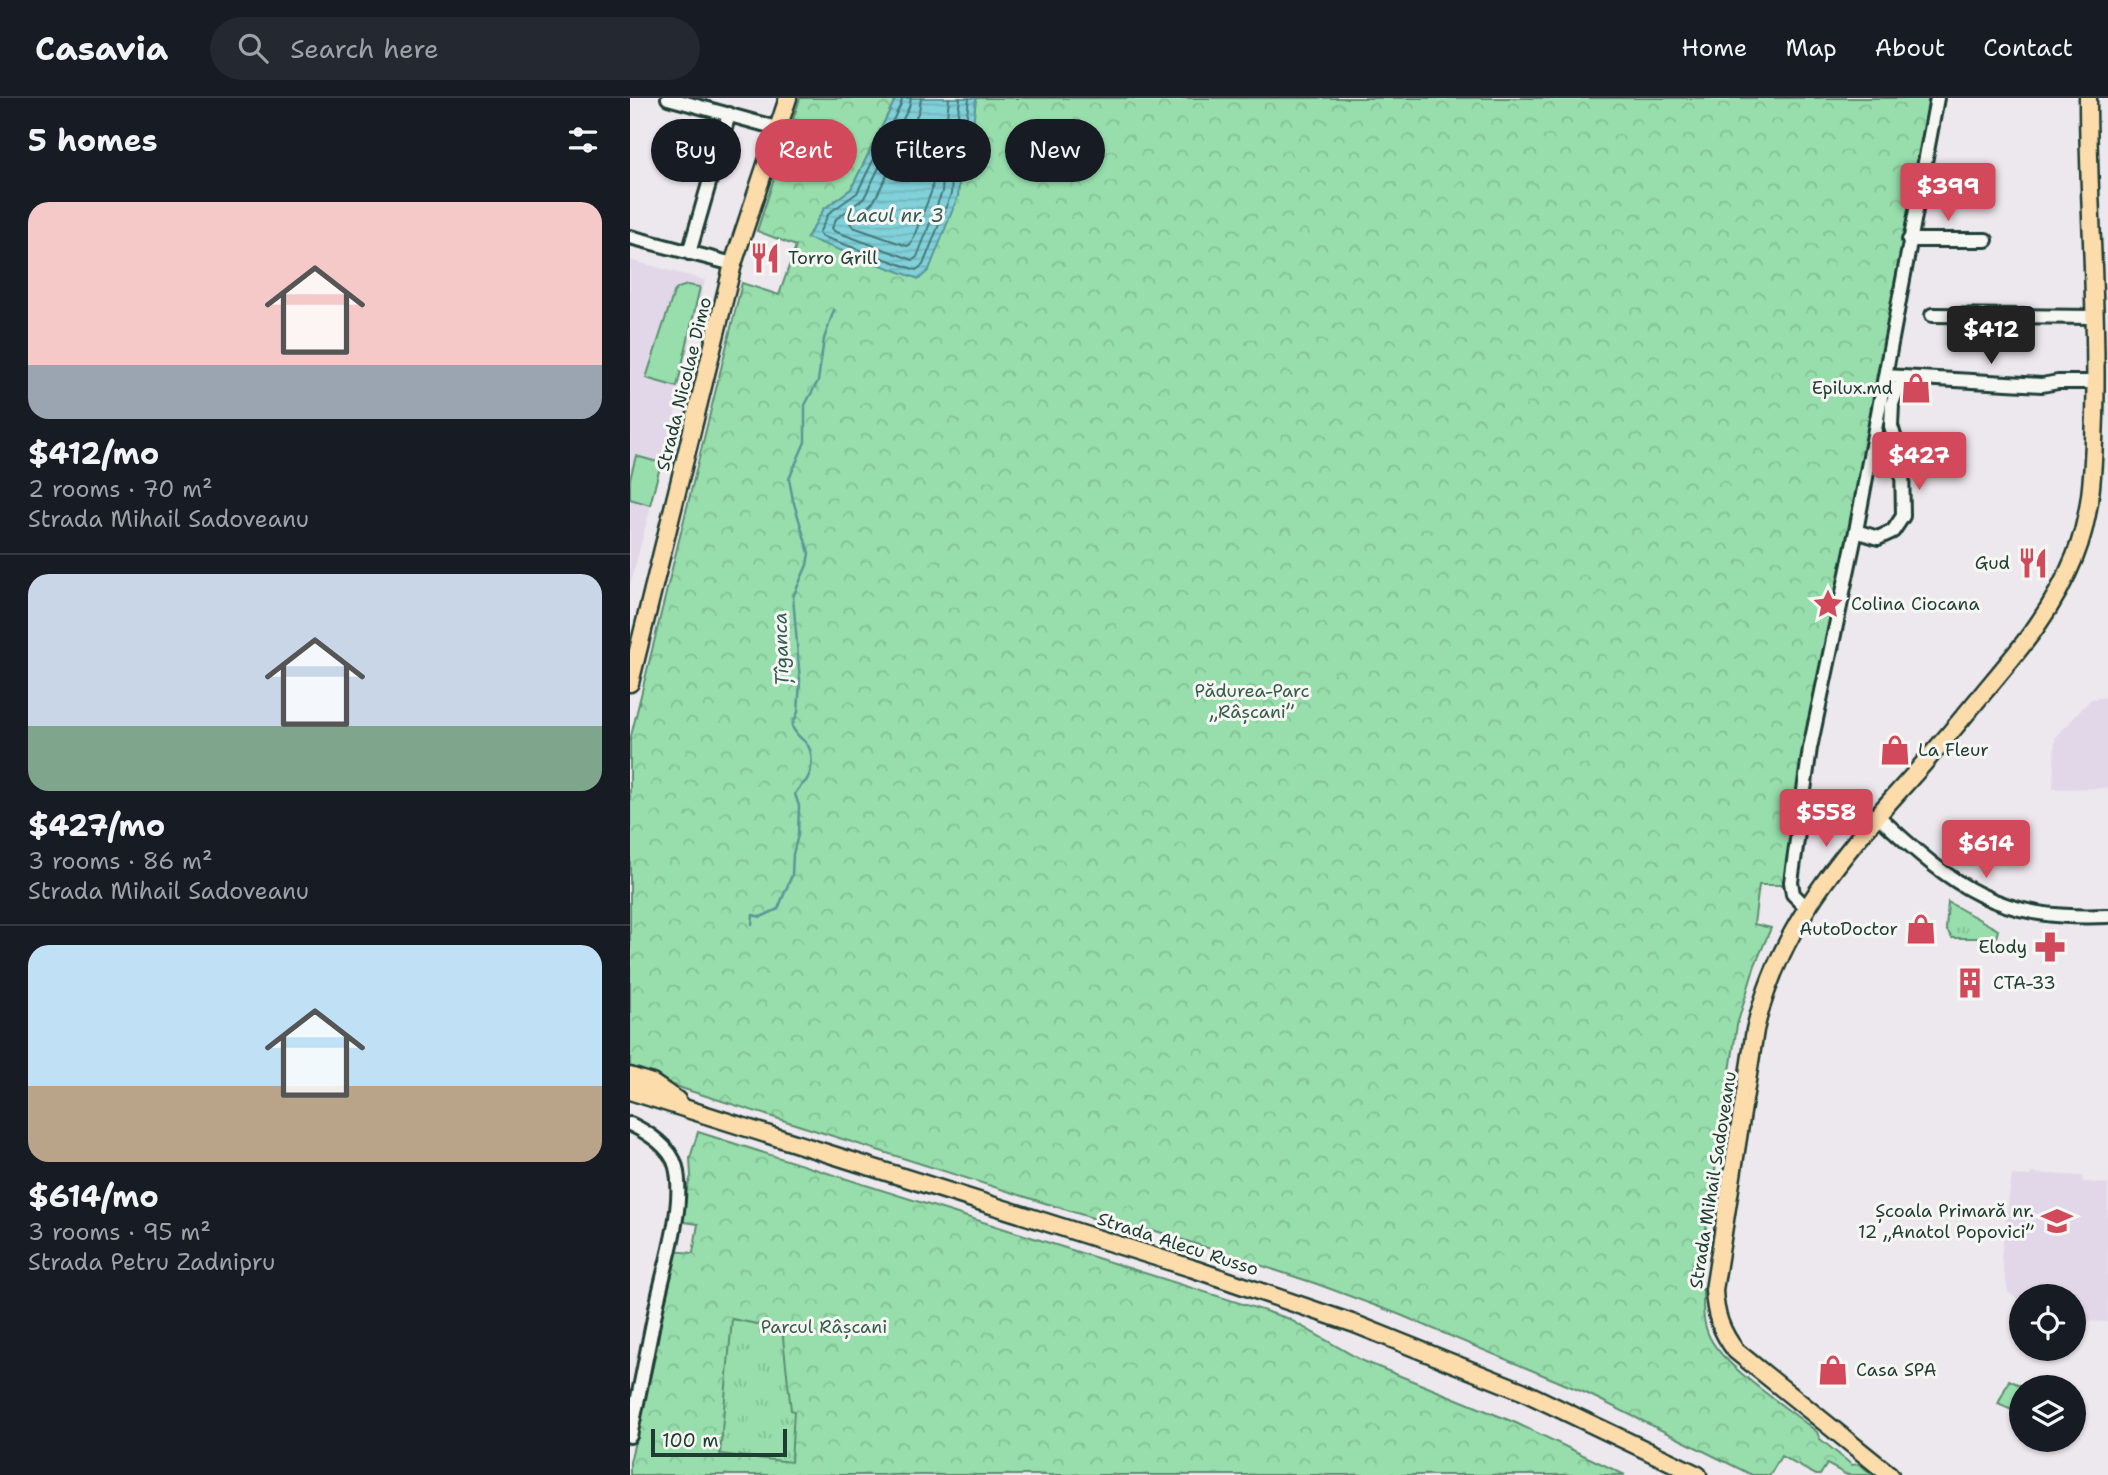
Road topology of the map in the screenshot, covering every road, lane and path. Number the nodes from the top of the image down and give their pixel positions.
1 (668, 98) edge
2 (788, 98) edge
3 (1937, 98) edge
4 (2088, 98) edge
5 (729, 114) junction
6 (780, 119) edge
7 (755, 122) edge
8 (760, 182) edge
9 (630, 237) edge
10 (1909, 240) junction
11 (1986, 240) dead end
12 (689, 253) junction
13 (733, 264) junction
14 (1931, 315) dead end
15 (2094, 317) junction
16 (1885, 376) junction
17 (1902, 377) junction
18 (2096, 382) junction
19 (1856, 531) junction
20 (630, 683) edge
21 (1878, 816) junction
22 (1806, 907) junction
23 (2108, 916) edge
24 (630, 1076) edge
25 (630, 1091) edge
26 (691, 1110) junction
27 (630, 1124) edge
28 (630, 1436) edge
29 (1698, 1475) edge
30 (1889, 1475) edge

1 - 5 street
2 - 6 main road, Strada Nicolae Dimo
3 - 10 street
4 - 15 main road, Strada Mihail Sadoveanu
5 - 7 street
5 - 12 street
8 - 13 main road, Strada Nicolae Dimo
9 - 12 street
10 - 11 street
10 - 16 street
12 - 13 street
13 - 20 main road, Strada Nicolae Dimo
14 - 15 street
15 - 18 main road, Strada Mihail Sadoveanu
16 - 17 street
16 - 19 street
17 - 18 street
17 - 19 street
18 - 21 main road, Strada Mihail Sadoveanu
19 - 22 street
21 - 22 main road, Strada Mihail Sadoveanu
21 - 23 street
22 - 30 main road, Strada Mihail Sadoveanu
24 - 26 main road
25 - 26 main road, Strada Alecu Russo
26 - 29 main road, Strada Alecu Russo
27 - 28 street

